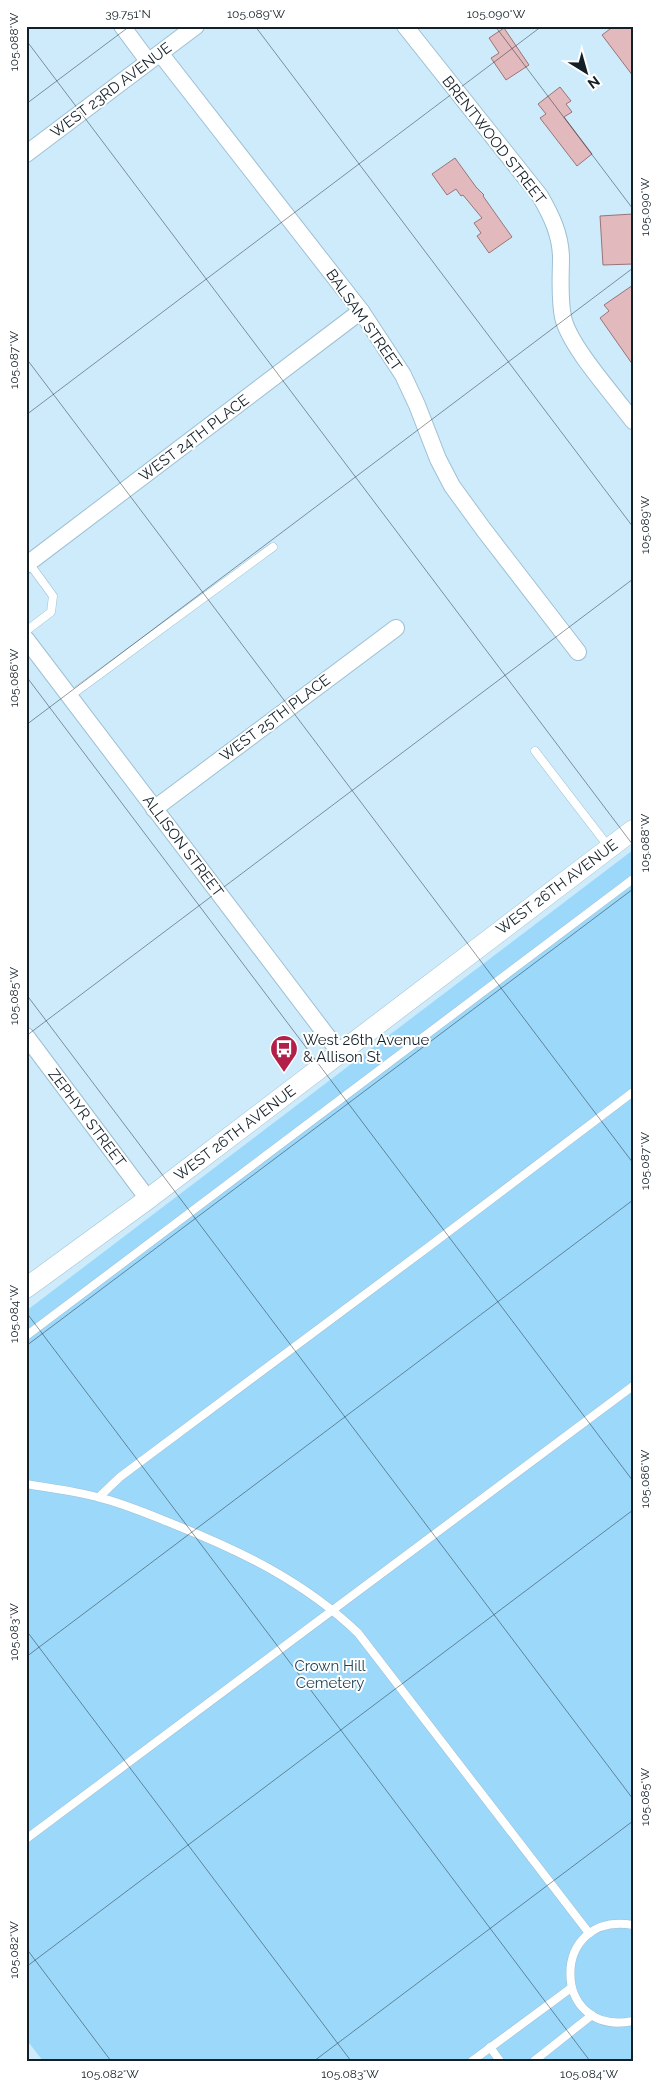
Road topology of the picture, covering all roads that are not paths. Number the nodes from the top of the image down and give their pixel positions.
1 (122, 26) edge
2 (196, 26) edge
3 (404, 26) edge
4 (154, 57) junction
5 (26, 154) edge
6 (361, 312) junction
7 (633, 421) edge
8 (273, 547) dead end
9 (27, 564) edge
10 (396, 628) dead end
11 (26, 632) edge
12 (26, 638) edge
13 (578, 652) dead end
14 (70, 696) junction
15 (535, 750) dead end
16 (154, 809) junction
17 (633, 830) edge
18 (609, 848) junction
19 (633, 879) edge
20 (26, 1036) edge
21 (340, 1052) junction
22 (633, 1092) edge
23 (148, 1199) junction
24 (26, 1288) edge
25 (26, 1336) edge
26 (633, 1386) edge
27 (26, 1484) edge
28 (99, 1497) junction
29 (334, 1610) junction
30 (26, 1840) edge
31 (633, 1925) edge
32 (590, 1933) junction
33 (571, 1988) junction
34 (592, 2015) junction
35 (633, 2021) edge
36 (490, 2047) junction
37 (472, 2061) edge
38 (500, 2061) edge
39 (534, 2061) edge

1 - 4 street, BALSAM STREET
2 - 4 street, WEST 23RD AVENUE
3 - 7 street, BRENTWOOD STREET
4 - 5 street, WEST 23RD AVENUE
4 - 6 street, BALSAM STREET
6 - 9 street, WEST 24TH PLACE
6 - 13 street, BALSAM STREET
8 - 14 lane
9 - 11 lane
10 - 16 street, WEST 25TH PLACE
12 - 14 street, ALLISON STREET
14 - 16 street, ALLISON STREET
15 - 18 lane
16 - 21 street, ALLISON STREET
17 - 18 street, WEST 26TH AVENUE
18 - 21 street, WEST 26TH AVENUE
19 - 25 lane
20 - 23 street, ZEPHYR STREET
21 - 23 street, WEST 26TH AVENUE
22 - 28 lane
23 - 24 street, WEST 26TH AVENUE
26 - 29 lane
27 - 28 lane
28 - 29 lane
29 - 30 lane
29 - 32 lane
31 - 32 lane
32 - 33 lane
33 - 34 lane
33 - 36 lane
34 - 35 lane
34 - 39 lane
36 - 37 lane
36 - 38 lane

